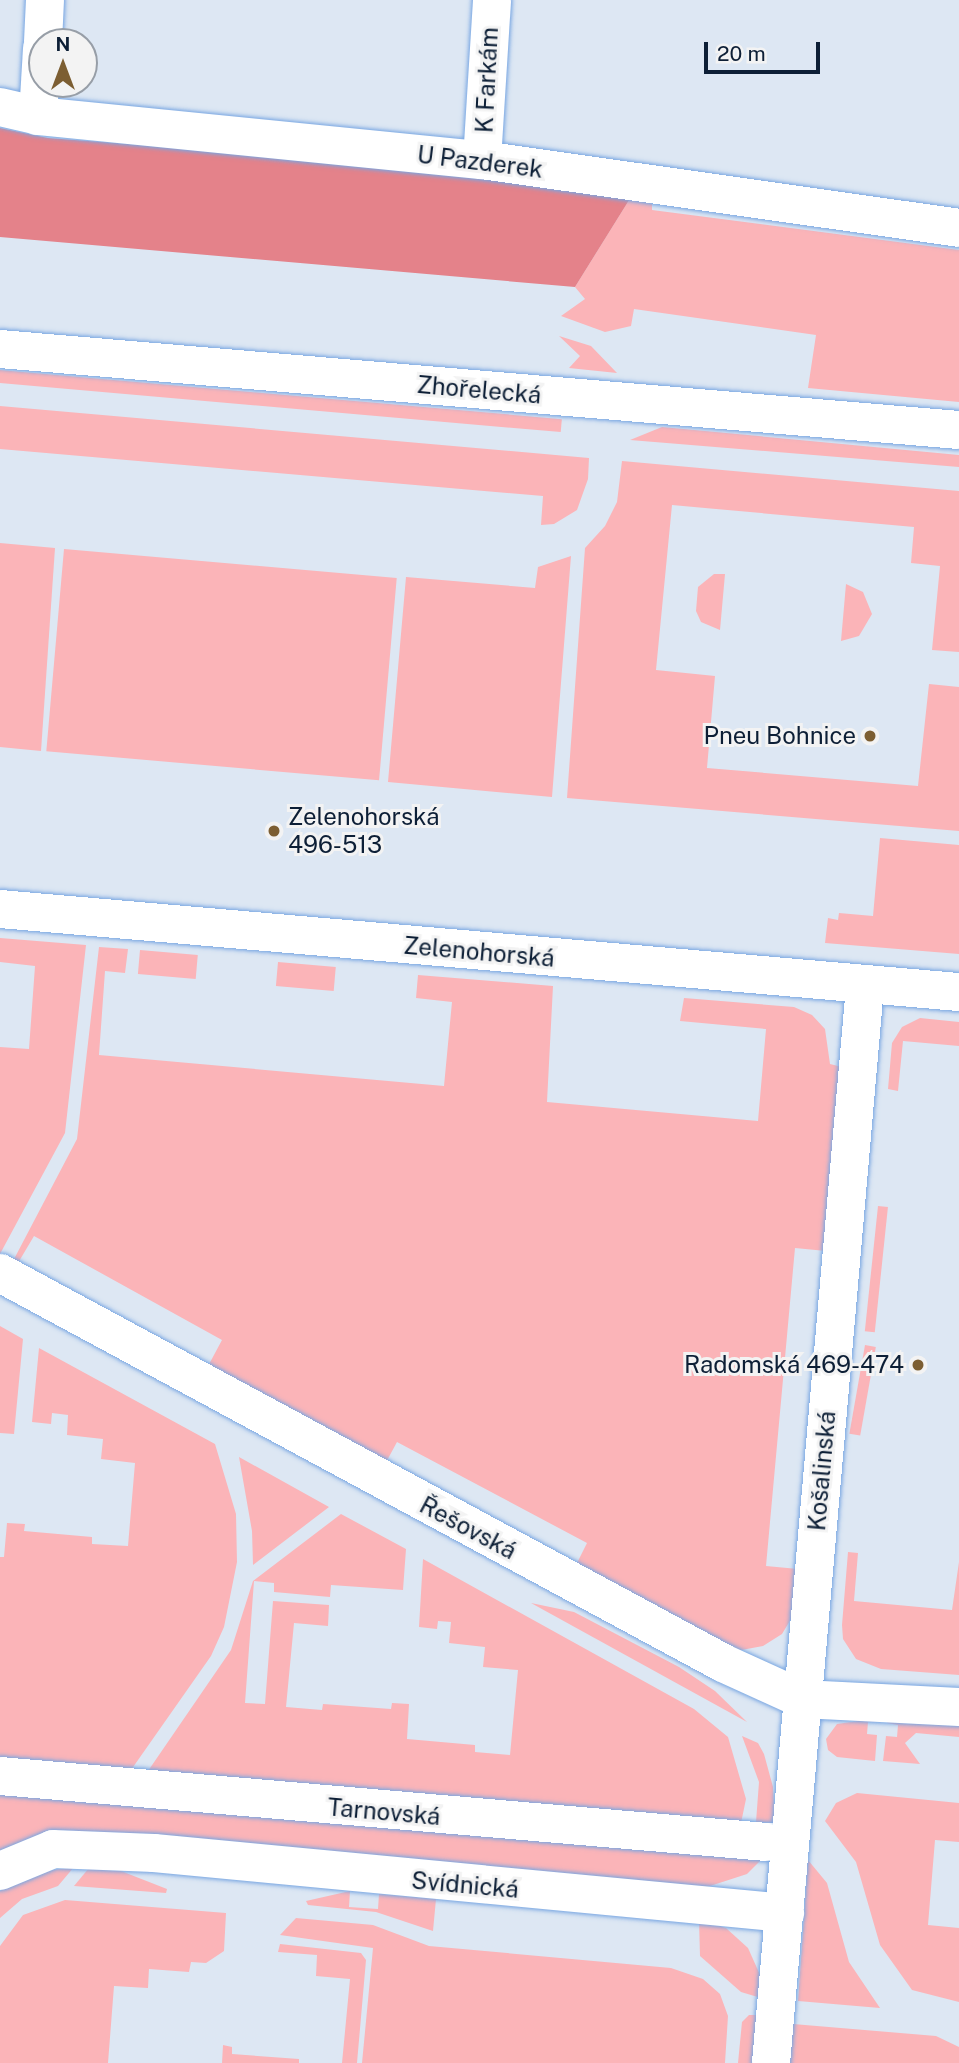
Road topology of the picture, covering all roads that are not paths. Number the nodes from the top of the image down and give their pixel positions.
1 (46, 0) edge
2 (492, 0) edge
3 (44, 28) edge
4 (39, 98) edge
5 (0, 107) edge
6 (38, 116) junction
7 (482, 160) junction
8 (959, 228) edge
9 (0, 349) edge
10 (959, 430) edge
11 (0, 909) edge
12 (864, 986) junction
13 (959, 992) edge
14 (0, 1273) edge
15 (802, 1699) junction
16 (959, 1707) edge
17 (0, 1776) edge
18 (768, 1842) dead end
19 (0, 1871) edge
20 (785, 1913) junction
21 (771, 2063) edge

1 - 3 street
2 - 7 street, K Farkám
4 - 6 street
5 - 6 street, U Pazderek
6 - 7 street, U Pazderek
7 - 8 street, U Pazderek
9 - 10 street, Zhořelecká
11 - 12 street, Zelenohorská
12 - 13 street, Zelenohorská
12 - 15 street, Košalinská
14 - 15 street, Řešovská
15 - 16 street, Řešovská
15 - 20 street, Košalinská
17 - 18 street, Tarnovská
19 - 20 street, Svídnická
20 - 21 street

